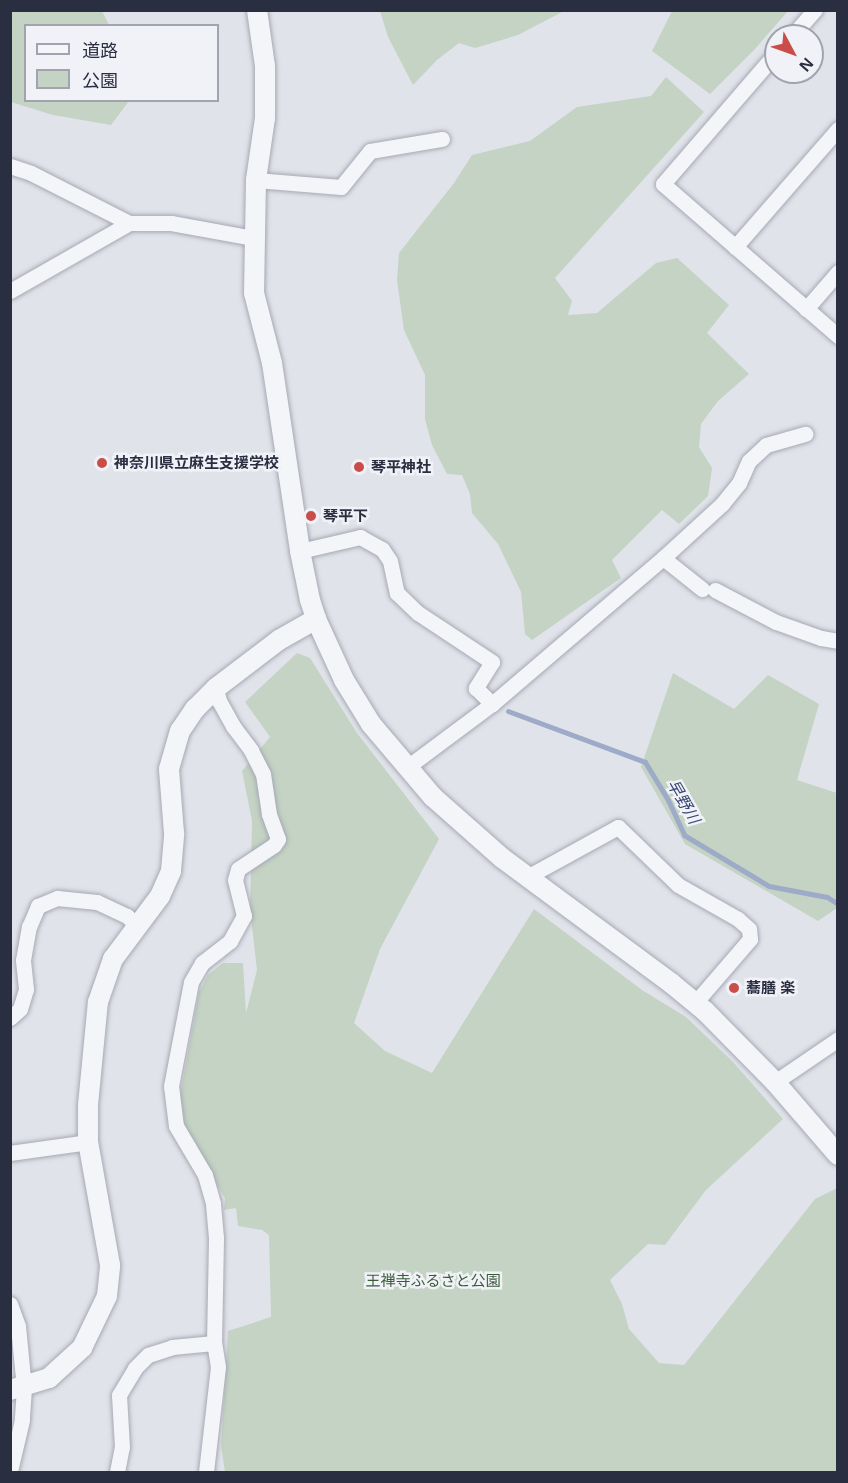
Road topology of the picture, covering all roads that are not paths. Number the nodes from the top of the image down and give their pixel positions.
1 (256, 10) edge
2 (815, 10) edge
3 (803, 24) edge
4 (764, 67) edge
5 (837, 129) edge
6 (442, 139) dead end
7 (10, 166) edge
8 (256, 180) junction
9 (129, 222) junction
10 (253, 238) junction
11 (735, 247) junction
12 (837, 272) edge
13 (10, 291) edge
14 (806, 309) junction
15 (837, 336) edge
16 (805, 434) dead end
17 (300, 551) junction
18 (663, 558) junction
19 (316, 619) junction
20 (837, 641) edge
21 (216, 688) junction
22 (492, 704) junction
23 (406, 768) junction
24 (527, 877) junction
25 (137, 926) junction
26 (18, 952) edge
27 (695, 1004) junction
28 (10, 1018) edge
29 (837, 1040) edge
30 (775, 1082) junction
31 (88, 1142) junction
32 (10, 1153) edge
33 (837, 1155) edge
34 (10, 1304) edge
35 (214, 1343) junction
36 (17, 1389) edge
37 (10, 1471) edge
38 (117, 1473) edge
39 (206, 1473) edge

1 - 8 street
2 - 3 street
4 - 11 street
5 - 11 street
6 - 8 street
7 - 9 street
8 - 10 street
9 - 10 street
9 - 13 street
10 - 17 street
11 - 14 street
12 - 14 street
14 - 15 street
16 - 18 street
17 - 19 street
17 - 22 street
18 - 20 street
18 - 22 street
19 - 21 street
19 - 23 street
21 - 25 street
21 - 35 street
22 - 23 street
23 - 24 street
24 - 27 street
24 - 27 street
25 - 26 street
25 - 31 street
26 - 28 street
27 - 30 street
29 - 30 street
30 - 33 street
31 - 32 street
31 - 36 street
34 - 36 street
35 - 38 street
35 - 39 street
36 - 37 street

